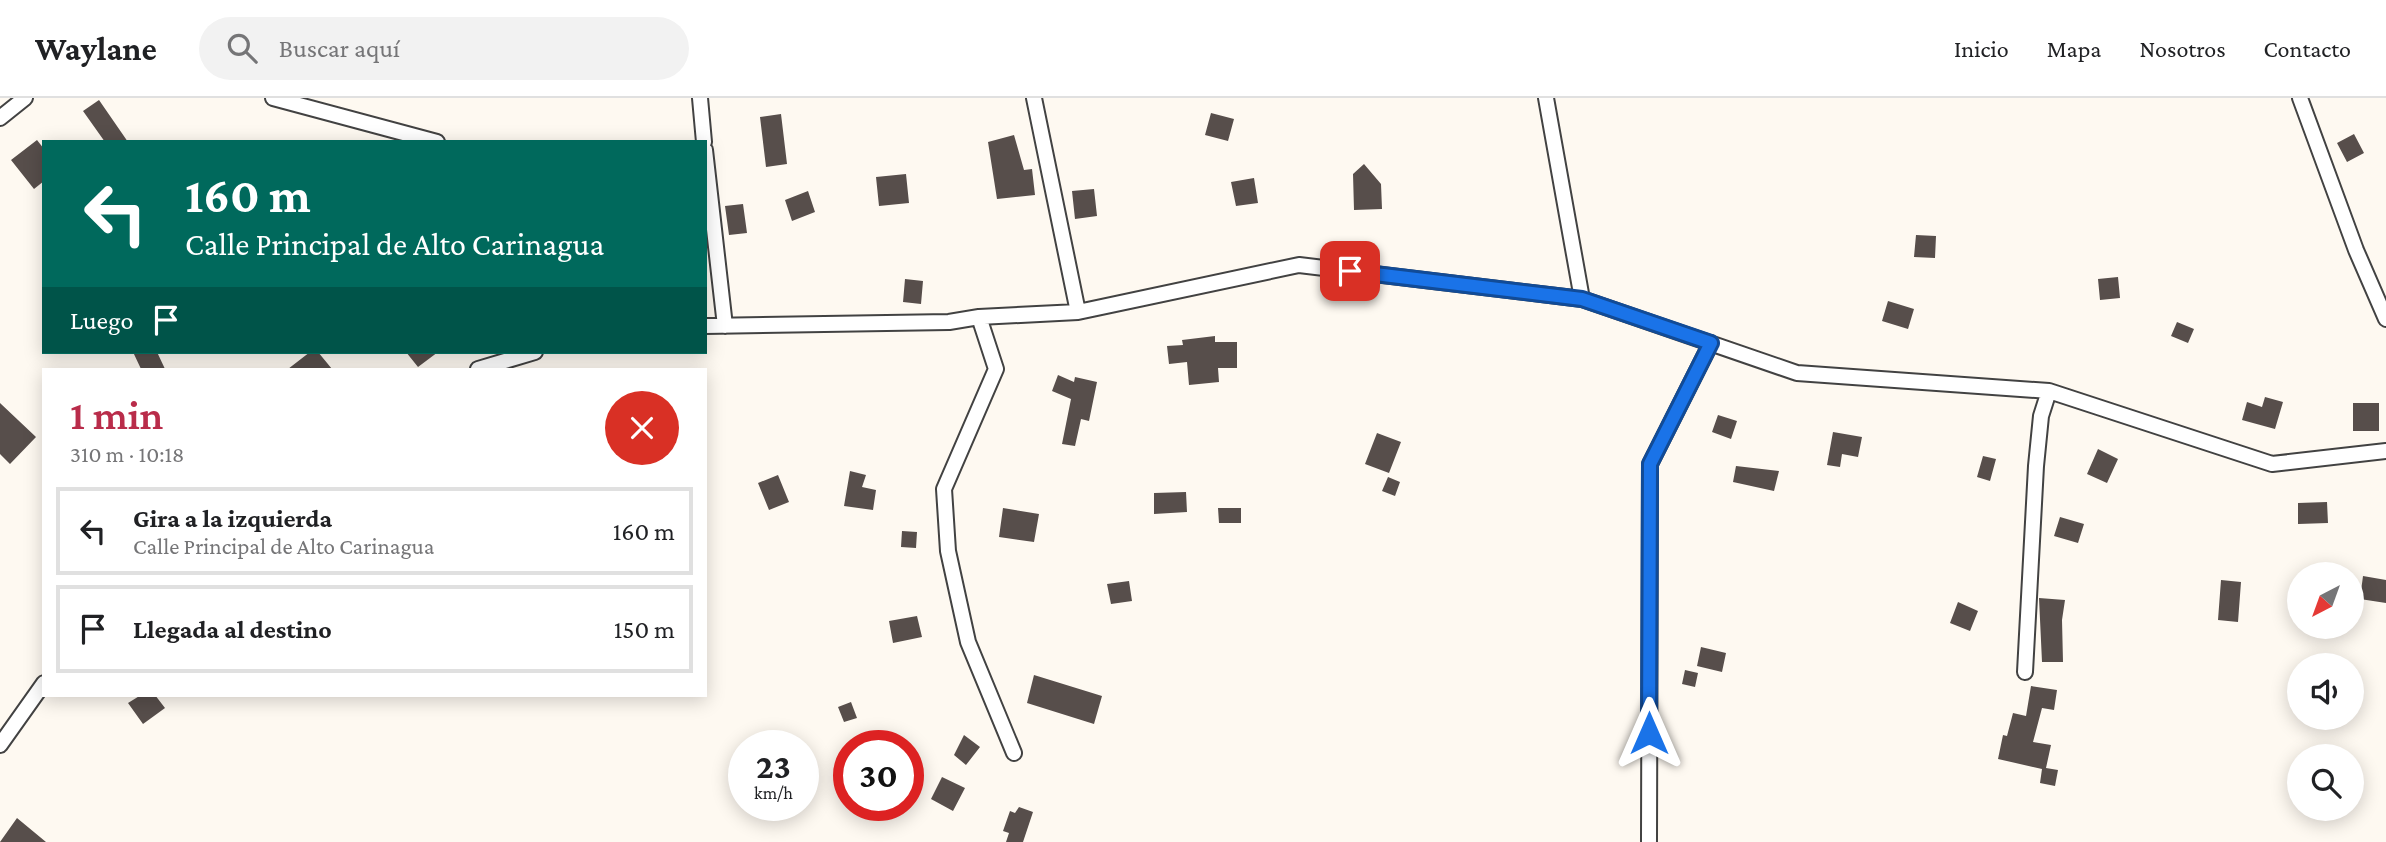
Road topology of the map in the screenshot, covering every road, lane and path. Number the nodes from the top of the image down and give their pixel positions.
1 (25, 98) edge
2 (273, 98) edge
3 (699, 98) edge
4 (1034, 98) edge
5 (1546, 98) edge
6 (2300, 98) edge
7 (0, 118) edge
8 (430, 140) edge
9 (704, 140) edge
10 (707, 169) edge
11 (1582, 299) junction
12 (1078, 312) junction
13 (979, 317) junction
14 (2386, 319) edge
15 (707, 326) edge
16 (724, 326) junction
17 (1711, 343) junction
18 (516, 354) edge
19 (497, 356) edge
20 (479, 368) edge
21 (2049, 391) junction
22 (2386, 451) edge
23 (2025, 672) dead end
24 (42, 686) edge
25 (0, 744) edge
26 (1014, 752) dead end
27 (1649, 841) edge

1 - 7 street
2 - 8 street
3 - 9 street
4 - 12 street
5 - 11 street
6 - 14 street
10 - 16 street
11 - 12 street
11 - 17 street
12 - 13 street
13 - 16 street
13 - 26 street
15 - 16 street
17 - 21 street
17 - 27 street
18 - 19 street
19 - 20 street
21 - 22 street
21 - 23 street
24 - 25 street

